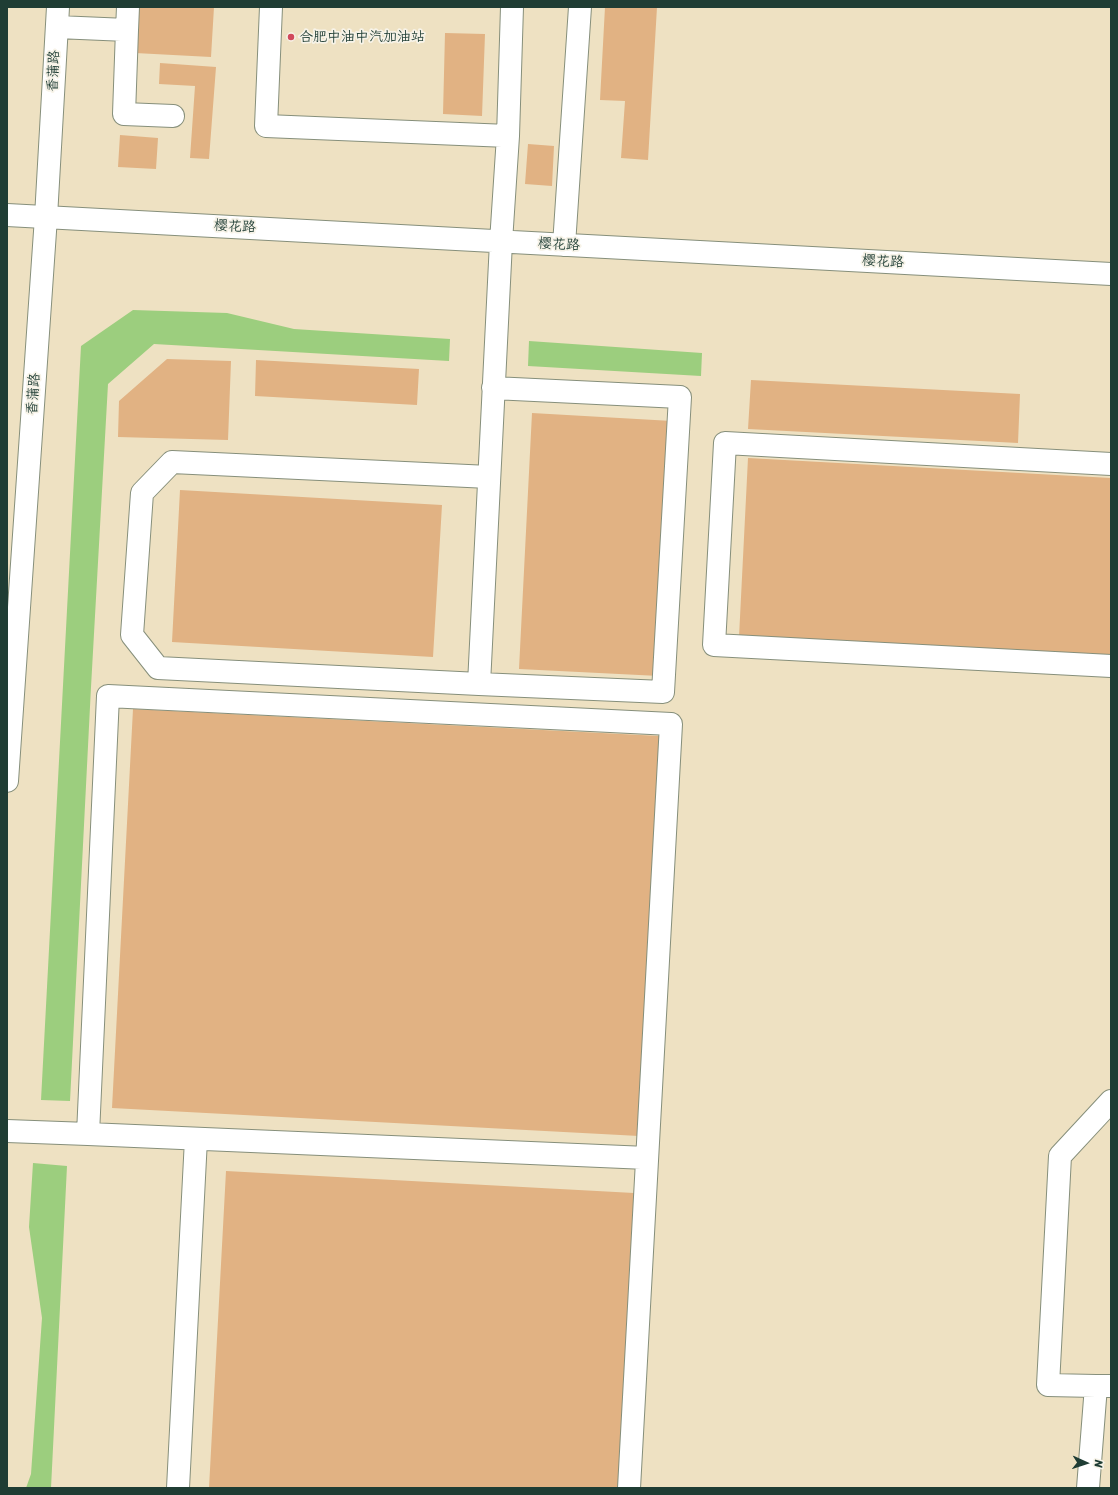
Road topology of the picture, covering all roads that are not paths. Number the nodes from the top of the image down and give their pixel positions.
1 (128, 7) edge
2 (271, 7) edge
3 (512, 7) edge
4 (580, 7) edge
5 (57, 17) edge
6 (127, 30) junction
7 (173, 116) dead end
8 (508, 136) junction
9 (7, 215) edge
10 (46, 217) junction
11 (501, 242) junction
12 (564, 245) junction
13 (1111, 274) edge
14 (494, 388) junction
15 (1111, 464) edge
16 (489, 477) junction
17 (1111, 666) edge
18 (479, 684) junction
19 (7, 781) edge
20 (1111, 1101) edge
21 (7, 1131) edge
22 (88, 1134) junction
23 (196, 1139) junction
24 (647, 1158) junction
25 (1104, 1386) edge
26 (178, 1488) edge
27 (629, 1488) edge
28 (1088, 1488) edge

1 - 6 street
2 - 8 street
3 - 8 street
4 - 12 street
5 - 6 street
5 - 10 street, 香蒲路
6 - 7 street
8 - 11 street
9 - 10 street, 樱花路
10 - 11 street, 樱花路
10 - 19 street, 香蒲路
11 - 12 street, 樱花路
11 - 14 street
12 - 13 street, 樱花路
14 - 16 street
14 - 18 street
15 - 17 street
16 - 18 street
16 - 18 street
20 - 25 street
21 - 22 street
22 - 23 street
22 - 24 street
23 - 24 street
23 - 26 street
24 - 27 street
25 - 28 street

